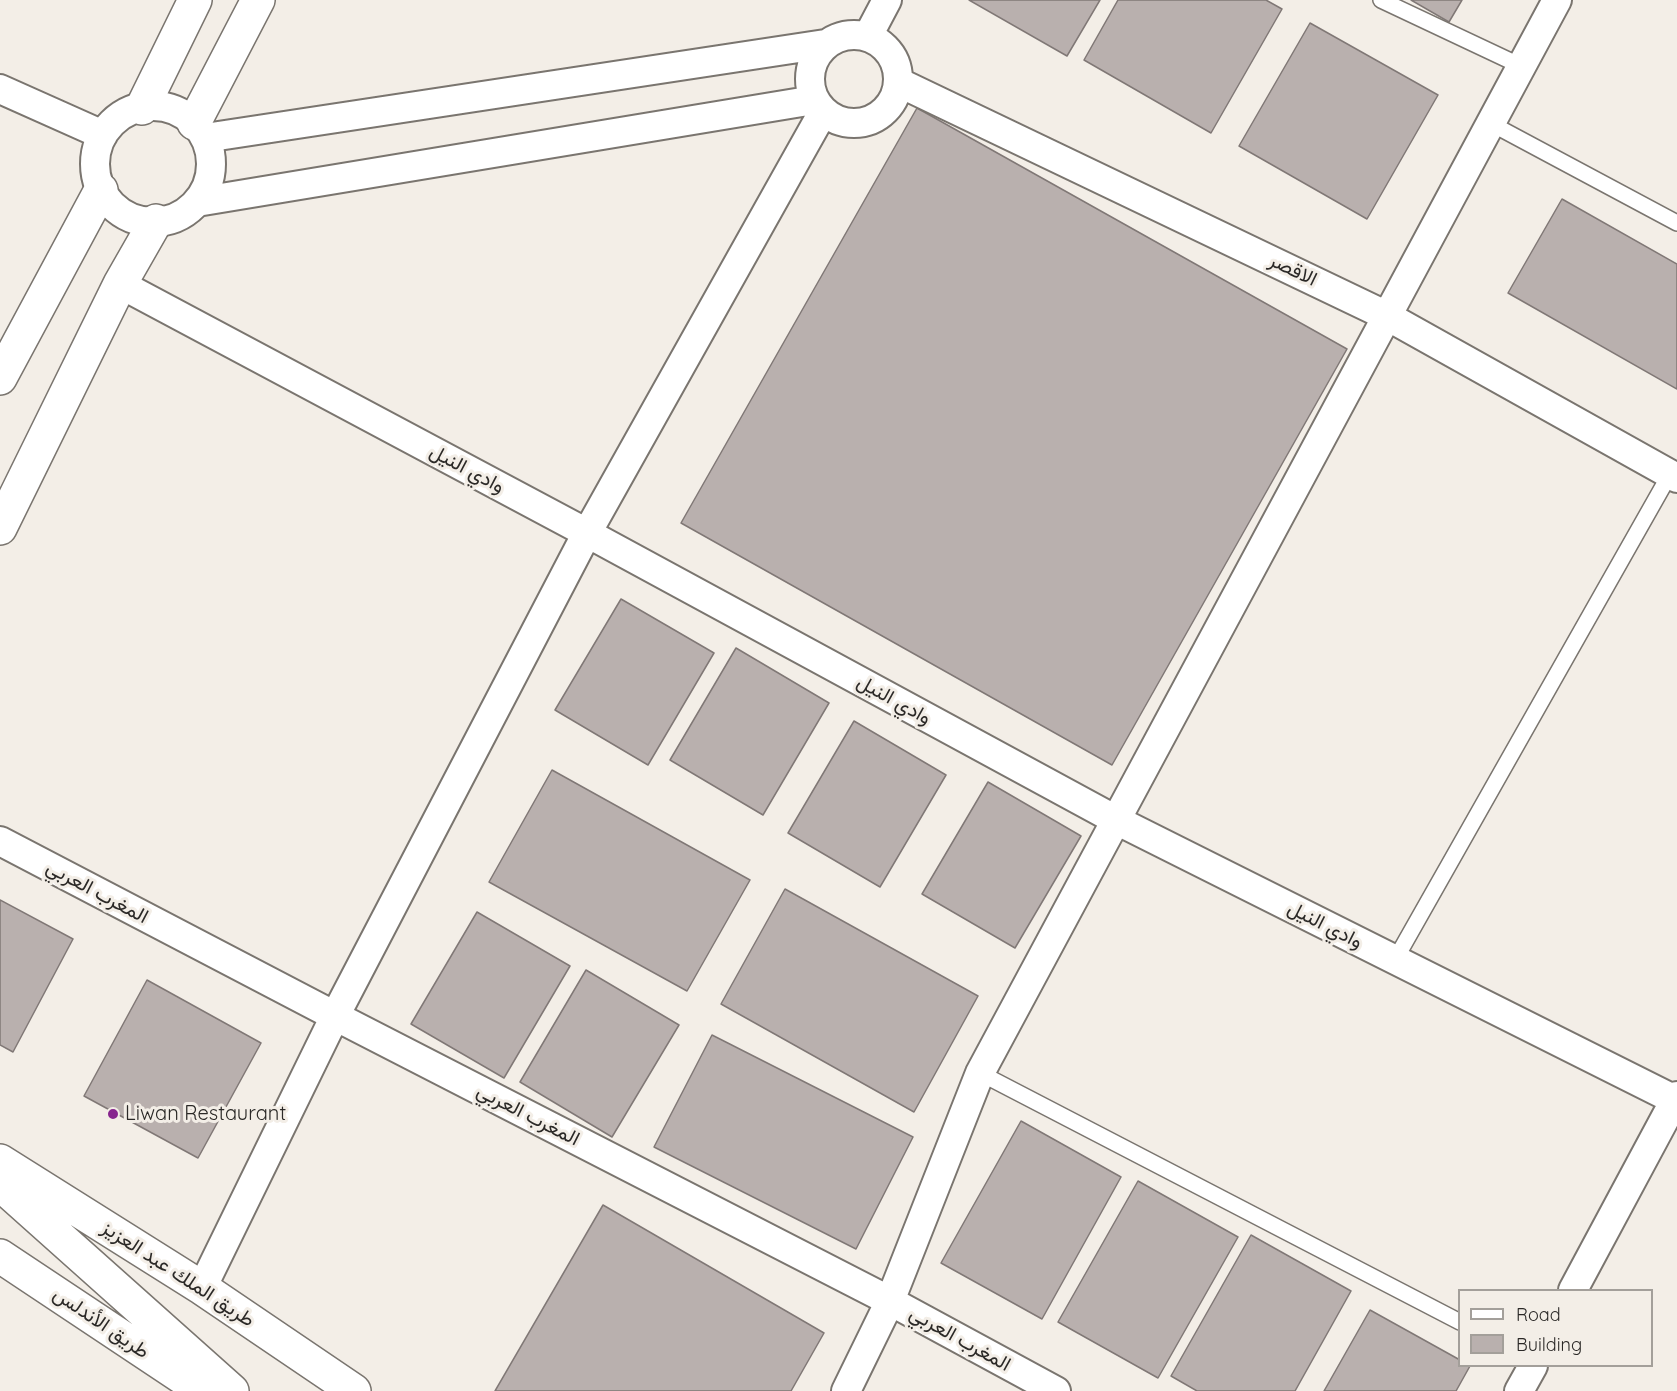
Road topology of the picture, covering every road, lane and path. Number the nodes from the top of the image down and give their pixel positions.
1 (195, 0) edge
2 (258, 0) edge
3 (886, 0) edge
4 (1381, 0) edge
5 (1557, 0) edge
6 (868, 36) junction
7 (825, 44) junction
8 (1521, 66) junction
9 (898, 82) junction
10 (0, 89) edge
11 (819, 106) junction
12 (142, 108) junction
13 (1491, 123) junction
14 (199, 130) junction
15 (103, 135) junction
16 (101, 190) junction
17 (197, 202) junction
18 (156, 221) junction
19 (1677, 223) edge
20 (120, 284) junction
21 (1387, 316) junction
22 (0, 378) edge
23 (1673, 476) edge
24 (0, 528) edge
25 (587, 533) junction
26 (1116, 820) junction
27 (0, 841) edge
28 (1395, 960) junction
29 (335, 1016) junction
30 (980, 1073) junction
31 (1676, 1099) edge
32 (0, 1161) edge
33 (0, 1184) edge
34 (0, 1256) edge
35 (202, 1288) junction
36 (1574, 1289) edge
37 (890, 1301) junction
38 (1458, 1321) edge
39 (1532, 1367) edge
40 (203, 1391) edge
41 (232, 1391) edge
42 (354, 1391) edge
43 (846, 1391) edge
44 (1056, 1391) edge
45 (1519, 1391) edge

1 - 12 main road
2 - 14 main road
3 - 6 street
4 - 8 lane
5 - 8 street
6 - 7 street
6 - 9 street
7 - 11 street
7 - 14 street
8 - 13 street
9 - 11 street
9 - 21 street, الاقصر
10 - 15 street
11 - 17 street
11 - 25 street
12 - 14 street
12 - 15 street
13 - 19 lane
13 - 21 street
14 - 17 street
15 - 16 street
16 - 18 street
16 - 22 main road
17 - 18 street
18 - 20 main road
20 - 24 main road
20 - 25 street, وادي النيل
21 - 23 street, الاقصر
21 - 26 street
23 - 28 lane
25 - 26 street, وادي النيل
25 - 29 street
26 - 28 street, وادي النيل
26 - 30 street
27 - 29 street, المغرب العربي
28 - 31 street, وادي النيل
29 - 35 street
29 - 37 street, المغرب العربي
30 - 37 street
30 - 38 lane
31 - 36 street
32 - 35 main road, طريق الملك عبد العزيز
33 - 41 main road
34 - 40 main road, طريق الأندلس
35 - 42 main road, طريق الملك عبد العزيز
37 - 43 street
37 - 44 street, المغرب العربي
39 - 45 street

